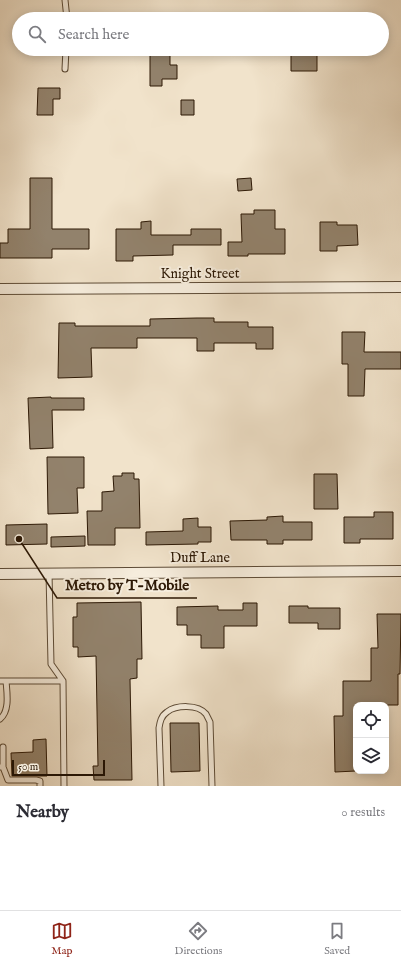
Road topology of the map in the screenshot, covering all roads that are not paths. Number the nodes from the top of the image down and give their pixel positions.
1 (65, 0) edge
2 (66, 12) edge
3 (66, 56) edge
4 (65, 69) dead end
5 (401, 287) edge
6 (0, 290) edge
7 (401, 571) edge
8 (49, 573) junction
9 (0, 574) edge
10 (0, 682) edge
11 (6, 682) junction
12 (63, 682) junction
13 (0, 719) edge
14 (3, 747) dead end
15 (2, 767) edge
16 (40, 786) edge
17 (64, 786) edge
18 (161, 786) edge
19 (212, 786) edge

1 - 2 lane
3 - 4 lane
5 - 6 street, Knight Street
7 - 8 street, Duff Lane
8 - 9 street, Duff Lane
8 - 12 lane
10 - 11 lane
11 - 12 lane
11 - 13 lane
12 - 17 lane
14 - 15 lane
15 - 16 lane
18 - 19 lane

